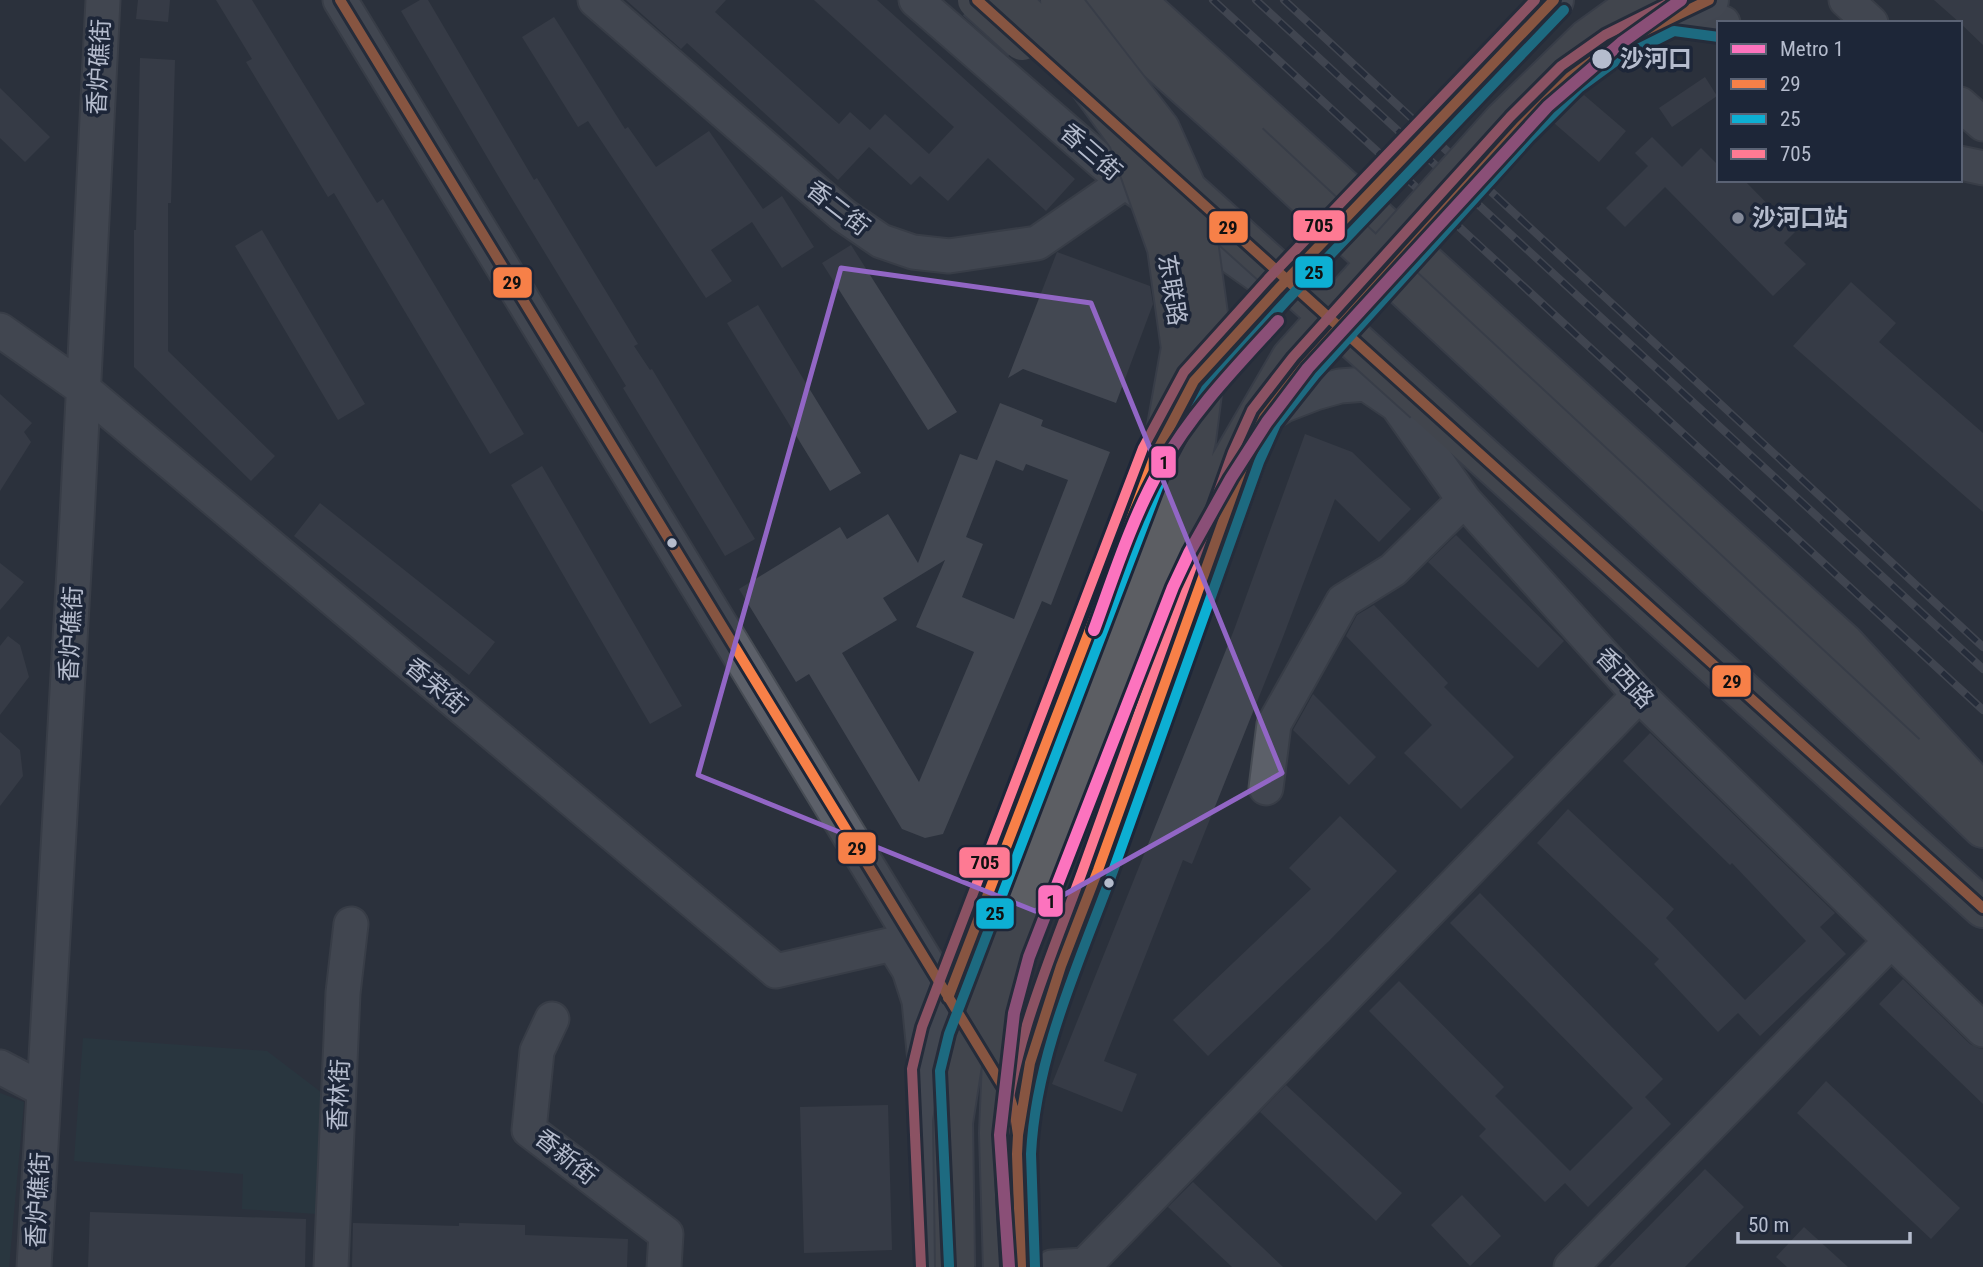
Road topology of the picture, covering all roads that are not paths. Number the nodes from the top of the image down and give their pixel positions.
1 (103, 0) edge
2 (316, 0) edge
3 (341, 0) edge
4 (595, 0) edge
5 (916, 0) edge
6 (977, 0) edge
7 (1010, 0) edge
8 (1060, 0) edge
9 (1089, 0) edge
10 (1135, 0) edge
11 (1553, 0) edge
12 (1709, 0) edge
13 (1716, 0) edge
14 (1846, 0) edge
15 (1656, 9) edge
16 (1741, 21) edge
17 (1869, 21) edge
18 (1717, 22) edge
19 (1477, 80) tunnel mouth
20 (1962, 106) edge
21 (1983, 124) edge
22 (1520, 127) dead end
23 (1962, 163) edge
24 (1983, 168) edge
25 (1125, 182) junction
26 (1278, 289) joint
27 (0, 330) edge
28 (1326, 342) dead end
29 (82, 388) junction
30 (1264, 417) junction
31 (1464, 500) junction
32 (1148, 606) junction
33 (1639, 695) junction
34 (1266, 788) dead end
35 (1983, 794) edge
36 (1983, 828) edge
37 (1983, 908) edge
38 (351, 924) dead end
39 (1891, 941) junction
40 (893, 944) junction
41 (948, 998) junction
42 (552, 1019) dead end
43 (1983, 1030) edge
44 (0, 1066) edge
45 (926, 1070) junction
46 (44, 1090) junction
47 (1018, 1135) junction
48 (1087, 1266) edge
49 (34, 1267) edge
50 (331, 1267) edge
51 (664, 1267) edge
52 (935, 1267) edge
53 (955, 1267) edge
54 (1003, 1267) edge
55 (1021, 1267) edge
56 (1052, 1267) edge
57 (1572, 1267) edge

1 - 29 street, 香炉礁街
2 - 40 street
3 - 41 street
4 - 25 street, 香二街
5 - 25 street, 香三街
6 - 37 highway, bridge
7 - 53 highway, 东联路, bridge
8 - 32 highway, 东联路, bridge
9 - 36 highway, bridge
10 - 35 highway
11 - 19 main road
12 - 15 main road
13 - 16 street
14 - 17 street
15 - 18 street
15 - 22 main road
15 - 32 highway, bridge
20 - 21 street
23 - 24 street
25 - 26 street, 香三街
26 - 41 main road
27 - 29 street, 香荣街
28 - 30 main road
29 - 40 street, 香荣街
29 - 46 street, 香炉礁街
30 - 31 street, 香西路
30 - 47 main road
31 - 33 street, 香西路
31 - 34 street
32 - 54 highway, 东联路, bridge
33 - 39 street, 香西路
33 - 48 street
38 - 50 street, 香林街
39 - 43 street, 香西路
39 - 57 street
40 - 45 street
41 - 45 main road
41 - 47 street
42 - 51 street, 香新街
44 - 46 street
45 - 52 main road
46 - 49 street, 香炉礁街
47 - 55 main road
48 - 56 street

